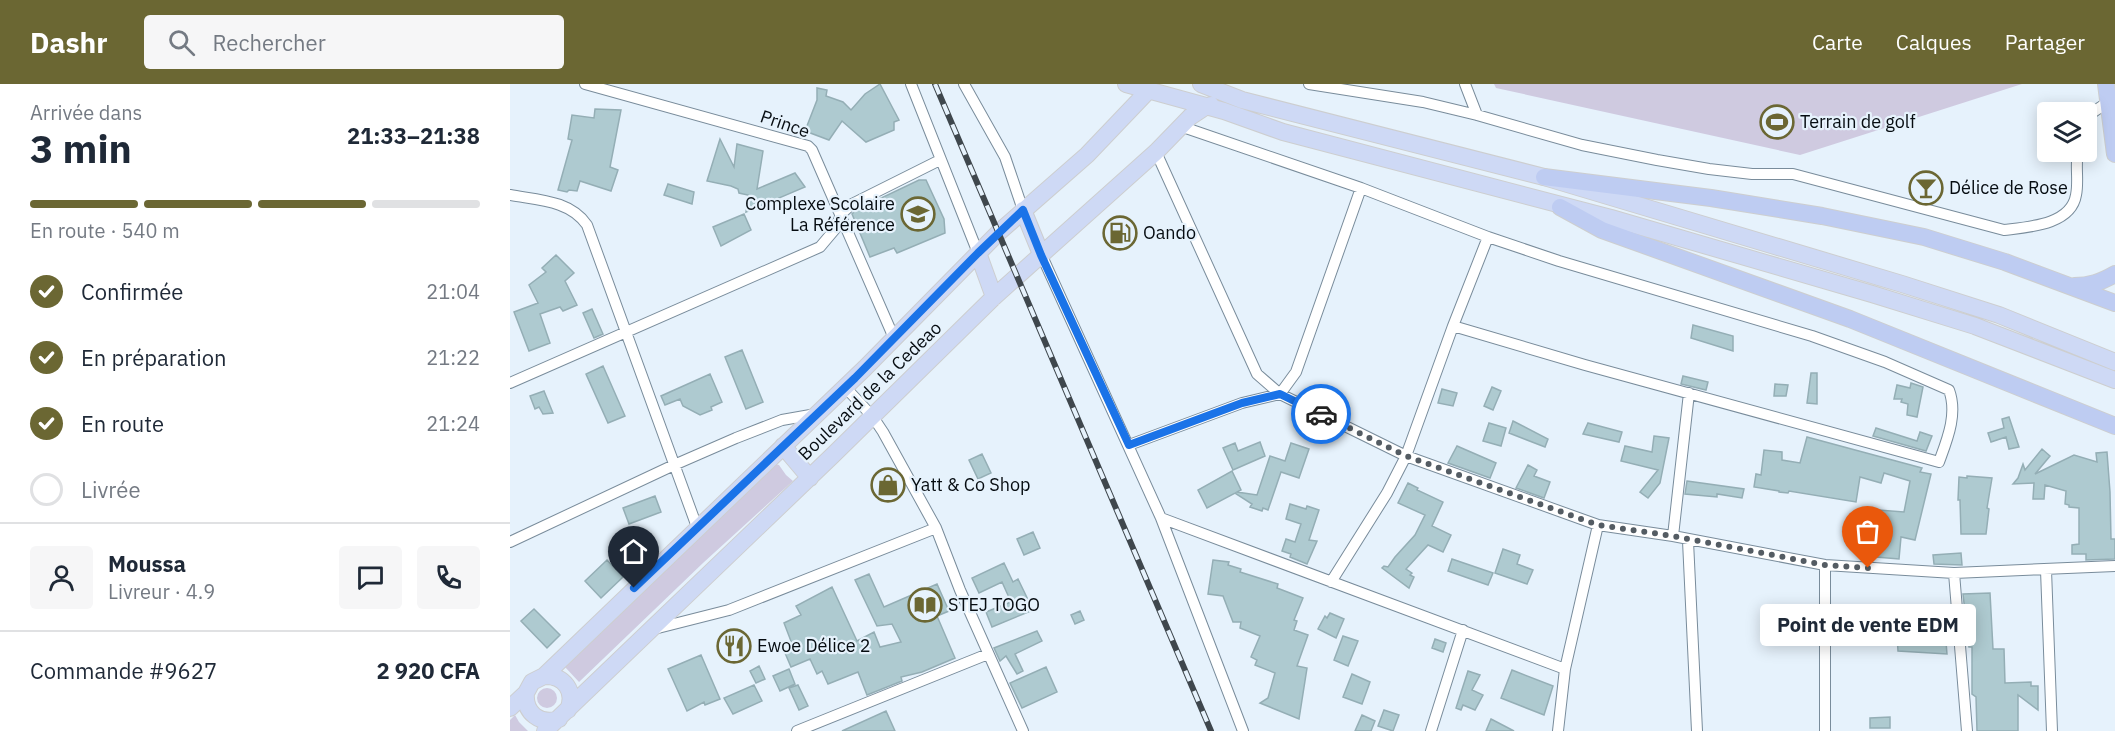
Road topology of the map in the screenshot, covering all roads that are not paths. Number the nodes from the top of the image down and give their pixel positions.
1 (585, 84) edge
2 (911, 84) edge
3 (964, 84) edge
4 (1126, 84) edge
5 (1195, 84) edge
6 (1201, 84) edge
7 (1309, 84) edge
8 (1465, 84) edge
9 (2106, 84) edge
10 (1149, 90) junction
11 (1242, 100) junction
12 (2108, 102) junction
13 (1205, 107) junction
14 (2097, 110) edge
15 (1477, 115) junction
16 (1180, 126) junction
17 (1156, 152) junction
18 (2115, 154) edge
19 (940, 160) junction
20 (2078, 162) edge
21 (1544, 177) junction
22 (1361, 188) junction
23 (510, 195) edge
24 (1560, 207) junction
25 (1023, 210) junction
26 (841, 214) junction
27 (1488, 237) junction
28 (978, 253) junction
29 (1041, 255) junction
30 (2115, 274) edge
31 (2067, 286) junction
32 (994, 297) junction
33 (2115, 303) edge
34 (1453, 326) junction
35 (627, 332) junction
36 (894, 338) junction
37 (2062, 350) junction
38 (2115, 362) edge
39 (2115, 380) edge
40 (510, 383) edge
41 (844, 387) junction
42 (1689, 393) junction
43 (1280, 394) junction
44 (816, 414) junction
45 (873, 417) junction
46 (2115, 426) edge
47 (1129, 445) junction
48 (783, 446) junction
49 (1406, 456) junction
50 (674, 465) junction
51 (810, 478) junction
52 (1161, 518) junction
53 (1598, 525) junction
54 (697, 527) junction
55 (936, 528) junction
56 (1673, 536) junction
57 (1689, 541) junction
58 (510, 542) edge
59 (1825, 565) junction
60 (2115, 566) edge
61 (2046, 570) junction
62 (1954, 573) junction
63 (1331, 582) junction
64 (650, 630) junction
65 (1463, 630) junction
66 (988, 654) junction
67 (1565, 669) junction
68 (544, 676) junction
69 (526, 693) junction
70 (510, 708) edge
71 (561, 720) edge
72 (545, 731) edge
73 (797, 731) edge
74 (1023, 731) edge
75 (1243, 731) edge
76 (1431, 731) edge
77 (1558, 731) edge
78 (1697, 731) edge
79 (1825, 731) edge
80 (1967, 731) edge
81 (2052, 731) edge

1 - 26 street, Prince
2 - 19 street
3 - 25 street
4 - 10 main road
5 - 10 main road
6 - 11 main road
7 - 15 street
8 - 15 street
9 - 12 highway
10 - 13 main road
10 - 25 main road, Boulevard de la Cedeao
11 - 13 main road
11 - 21 main road
12 - 14 street
12 - 18 highway
13 - 16 main road, Boulevard de la Cedeao
13 - 24 main road
15 - 20 street
16 - 17 main road, Boulevard de la Cedeao
16 - 22 street
17 - 29 main road, Boulevard de la Cedeao
17 - 43 street
19 - 26 street
19 - 28 street
21 - 31 highway
21 - 37 main road
22 - 27 street
22 - 43 street
23 - 35 street
24 - 37 main road
24 - 46 highway
25 - 28 main road, Boulevard de la Cedeao
25 - 29 main road
26 - 35 street
26 - 36 street, Prince
27 - 34 street
27 - 42 street
28 - 32 main road
28 - 36 main road, Boulevard de la Cedeao
29 - 32 main road, Boulevard de la Cedeao
29 - 47 street
30 - 31 highway
31 - 33 highway
32 - 45 main road, Boulevard de la Cedeao
34 - 42 street
34 - 49 street
35 - 40 street
35 - 50 street
36 - 41 main road, Boulevard de la Cedeao
37 - 38 main road
37 - 39 main road
41 - 44 main road, Boulevard de la Cedeao
41 - 45 street
42 - 56 street
43 - 47 street
43 - 49 street
44 - 48 main road, Boulevard de la Cedeao
44 - 50 street
45 - 51 main road, Boulevard de la Cedeao
45 - 55 street
47 - 52 street
48 - 51 main road
48 - 54 main road, Boulevard de la Cedeao
49 - 53 street
49 - 63 street
50 - 54 street
50 - 58 street
51 - 64 main road, Boulevard de la Cedeao
52 - 63 street
52 - 75 street
53 - 56 street
53 - 67 street
54 - 68 main road, Boulevard de la Cedeao
55 - 64 street
55 - 66 street
56 - 57 street
57 - 59 street
57 - 78 street
59 - 62 street
59 - 79 street
60 - 61 street
61 - 62 street
61 - 81 street
62 - 80 street
63 - 65 street
64 - 71 main road, Boulevard de la Cedeao
65 - 67 street
65 - 76 street
66 - 73 street
66 - 74 street
67 - 77 street
68 - 69 main road, Boulevard de la Cedeao
68 - 71 main road
69 - 70 main road, Boulevard de la Cedeao
69 - 71 main road
71 - 72 main road, Boulevard de la Cedeao

